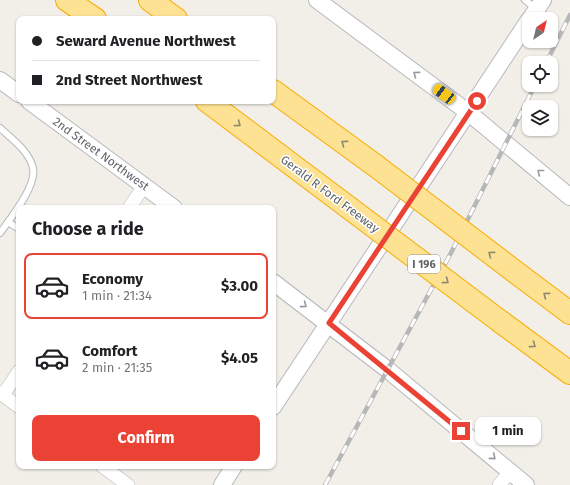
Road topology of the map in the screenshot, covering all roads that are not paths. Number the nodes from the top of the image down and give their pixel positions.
1 (67, 0) edge
2 (150, 0) edge
3 (317, 0) edge
4 (532, 10) edge
5 (91, 16) edge
6 (172, 16) edge
7 (1, 83) edge
8 (16, 92) edge
9 (276, 93) edge
10 (33, 104) edge
11 (211, 104) edge
12 (469, 113) junction
13 (0, 128) edge
14 (144, 186) junction
15 (568, 192) edge
16 (19, 205) edge
17 (131, 205) edge
18 (170, 205) edge
19 (16, 209) edge
20 (8, 222) junction
21 (16, 227) edge
22 (0, 233) edge
23 (276, 284) edge
24 (570, 313) edge
25 (329, 323) junction
26 (570, 372) edge
27 (16, 375) edge
28 (1, 396) edge
29 (276, 402) edge
30 (16, 405) edge
31 (106, 469) edge
32 (232, 469) edge
33 (510, 472) junction
34 (128, 485) edge
35 (222, 485) edge
36 (499, 485) edge
37 (526, 485) edge

1 - 5 highway
2 - 6 highway
12 -> 3 street
4 - 12 street
7 - 8 street
24 -> 9 highway, bridge
10 - 14 street, 2nd Street Northwest
11 -> 26 highway, Gerald R Ford Freeway / I 196, bridge
15 -> 12 street
12 - 25 street
13 - 16 lane
14 - 17 street
14 - 18 street, 2nd Street Northwest
19 - 20 lane
20 - 21 lane
20 - 22 lane
23 -> 25 street
25 - 29 street
25 -> 33 street
27 - 28 street
28 - 30 street
31 - 34 street
32 - 35 street
33 - 36 street
33 - 37 street

